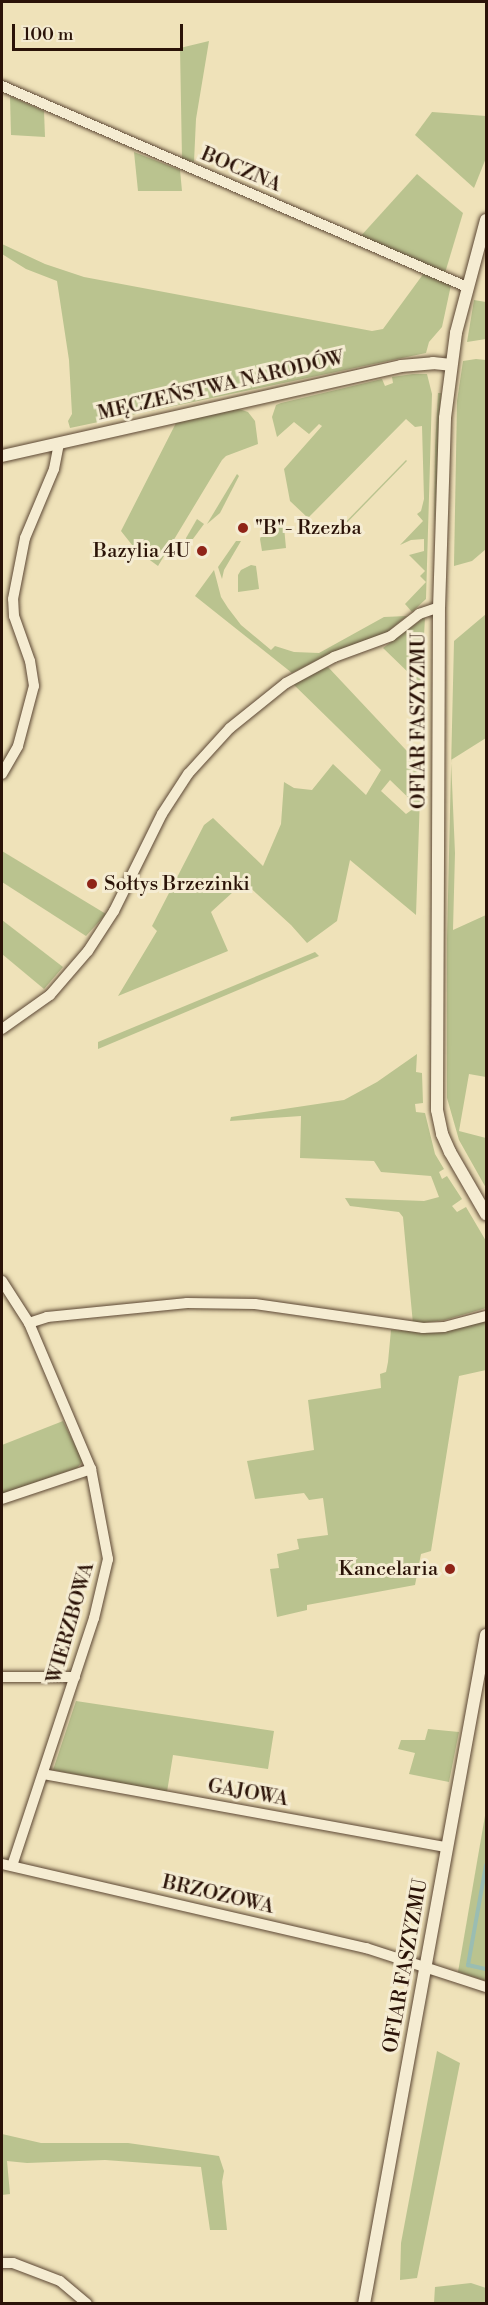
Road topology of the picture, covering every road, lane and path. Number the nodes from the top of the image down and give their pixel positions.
1 (2, 86) edge
2 (486, 220) edge
3 (467, 287) junction
4 (450, 365) junction
5 (59, 443) junction
6 (2, 456) edge
7 (439, 607) junction
8 (2, 774) edge
9 (2, 1029) edge
10 (486, 1214) edge
11 (2, 1281) edge
12 (486, 1316) edge
13 (29, 1323) junction
14 (91, 1469) junction
15 (2, 1499) edge
16 (486, 1635) edge
17 (2, 1677) edge
18 (75, 1677) junction
19 (43, 1774) junction
20 (446, 1847) junction
21 (7, 1865) edge
22 (425, 1968) junction
23 (486, 1988) edge
24 (2, 2263) edge
25 (87, 2304) edge
26 (363, 2304) edge

1 - 3 street, BOCZNA
2 - 3 street, OFIAR FASZYZMU
3 - 4 street, OFIAR FASZYZMU
4 - 5 street, MĘCZEŃSTWA NARODÓW
4 - 7 street, OFIAR FASZYZMU
5 - 6 street, MĘCZEŃSTWA NARODÓW
5 - 8 street
7 - 9 street
7 - 10 street, OFIAR FASZYZMU
11 - 13 street, WIERZBOWA
12 - 13 street
13 - 14 street, WIERZBOWA
14 - 15 street
14 - 18 street, WIERZBOWA
16 - 20 street, OFIAR FASZYZMU
17 - 18 street
18 - 19 street, WIERZBOWA
19 - 20 street, GAJOWA
19 - 21 street, WIERZBOWA
20 - 22 street, OFIAR FASZYZMU
21 - 22 street, BRZOZOWA
22 - 23 street, BRZOZOWA
22 - 26 street, OFIAR FASZYZMU
24 - 25 street

